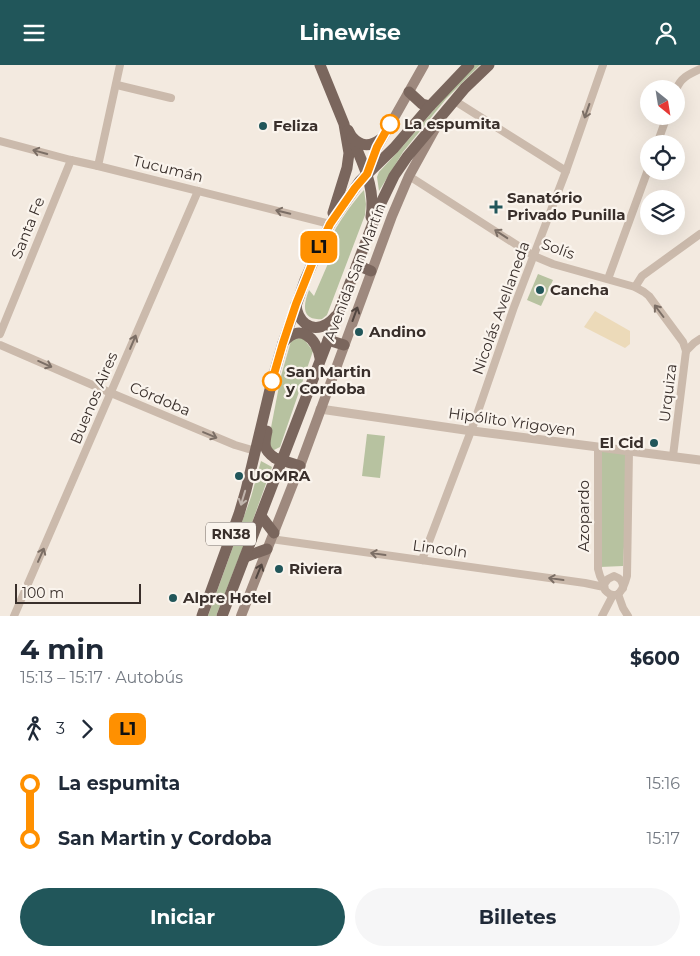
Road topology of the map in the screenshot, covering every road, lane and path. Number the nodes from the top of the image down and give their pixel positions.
1 (120, 65) edge
2 (320, 65) edge
3 (469, 65) edge
4 (489, 65) edge
5 (603, 65) edge
6 (421, 66) edge
7 (700, 69) edge
8 (682, 80) edge
9 (117, 85) junction
10 (409, 92) junction
11 (171, 99) dead end
12 (455, 101) junction
13 (430, 105) junction
14 (444, 112) junction
15 (344, 124) junction
16 (352, 135) junction
17 (381, 139) junction
18 (0, 141) edge
19 (71, 160) junction
20 (98, 166) junction
21 (566, 171) junction
22 (367, 174) junction
23 (409, 176) junction
24 (644, 180) edge
25 (198, 191) junction
26 (330, 224) junction
27 (700, 233) edge
28 (367, 241) junction
29 (534, 256) junction
30 (357, 265) junction
31 (371, 271) junction
32 (608, 279) junction
33 (635, 287) junction
34 (296, 304) junction
35 (338, 314) junction
36 (0, 334) edge
37 (700, 339) edge
38 (328, 340) junction
39 (283, 343) junction
40 (0, 345) edge
41 (344, 345) junction
42 (686, 351) junction
43 (320, 358) junction
44 (272, 381) junction
45 (111, 393) junction
46 (320, 409) junction
47 (471, 430) junction
48 (598, 447) junction
49 (255, 451) junction
50 (629, 451) junction
51 (673, 456) junction
52 (279, 459) junction
53 (700, 460) edge
54 (300, 465) junction
55 (261, 515) junction
56 (271, 540) junction
57 (245, 557) junction
58 (422, 560) junction
59 (604, 585) junction
60 (618, 592) junction
61 (14, 616) edge
62 (202, 616) edge
63 (222, 616) edge
64 (241, 616) edge
65 (602, 616) edge
66 (628, 616) edge

1 - 9 street
2 - 15 main road
3 - 13 main road, RN38
4 - 12 main road, RN38
5 -> 21 street, Nicolás Avellaneda
6 - 10 main road
7 - 8 street
9 - 11 street
9 - 20 street
10 - 13 main road
10 - 17 main road
12 - 14 main road, RN38
12 - 21 street
13 - 22 main road, RN38
14 - 23 main road, Avenida San Martín
14 - 28 main road, RN38
15 - 16 main road
15 - 26 main road
16 - 17 main road
16 - 22 main road
17 - 22 main road
19 -> 18 street, Tucumán
19 - 20 street, Tucumán
19 - 36 street, Santa Fe
20 - 25 street, Tucumán
21 - 29 street, Nicolás Avellaneda
22 - 26 main road, RN38
22 - 28 main road
29 -> 23 street, Solís
23 - 31 main road, Avenida San Martín
24 - 32 street
26 -> 25 street, Tucumán
45 -> 25 street, Buenos Aires
26 - 34 main road, RN38
27 - 33 street
28 - 30 main road, RN38
29 - 32 street, Solís
29 - 47 street, Nicolás Avellaneda
30 - 31 main road
30 - 35 main road, RN38
41 -> 31 main road, Avenida San Martín
32 - 33 street, Solís
42 -> 33 street, Solís
34 - 35 main road
34 - 39 main road, RN38
35 - 38 main road, RN38
37 - 42 street, Urquiza
38 - 41 main road
38 - 43 main road, RN38
39 - 43 main road
39 - 44 main road, RN38
40 -> 45 street, Córdoba
41 - 46 main road, Avenida San Martín
42 - 51 street, Urquiza
43 - 52 main road, RN38
44 - 49 main road, RN38
44 - 52 main road
45 -> 49 street, Córdoba
61 -> 45 street, Buenos Aires
46 - 47 street, Hipólito Yrigoyen
46 - 54 main road, Avenida San Martín
47 - 48 street, Hipólito Yrigoyen
47 - 58 street, Nicolás Avellaneda
48 - 50 street, Hipólito Yrigoyen
48 - 59 street, Azopardo
49 - 52 main road
49 -> 62 main road, RN38
50 - 51 street, Hipólito Yrigoyen
50 - 60 street
51 - 53 street, Hipólito Yrigoyen
52 - 54 main road
52 - 55 main road, RN38
54 - 56 main road, Avenida San Martín
55 - 56 main road
55 - 57 main road, RN38
56 - 57 main road
58 -> 56 street, Lincoln
64 -> 56 main road, Avenida San Martín
57 - 63 main road, RN38
59 -> 58 street, Lincoln
59 - 60 street
59 - 60 street
60 - 65 street
60 - 66 street

